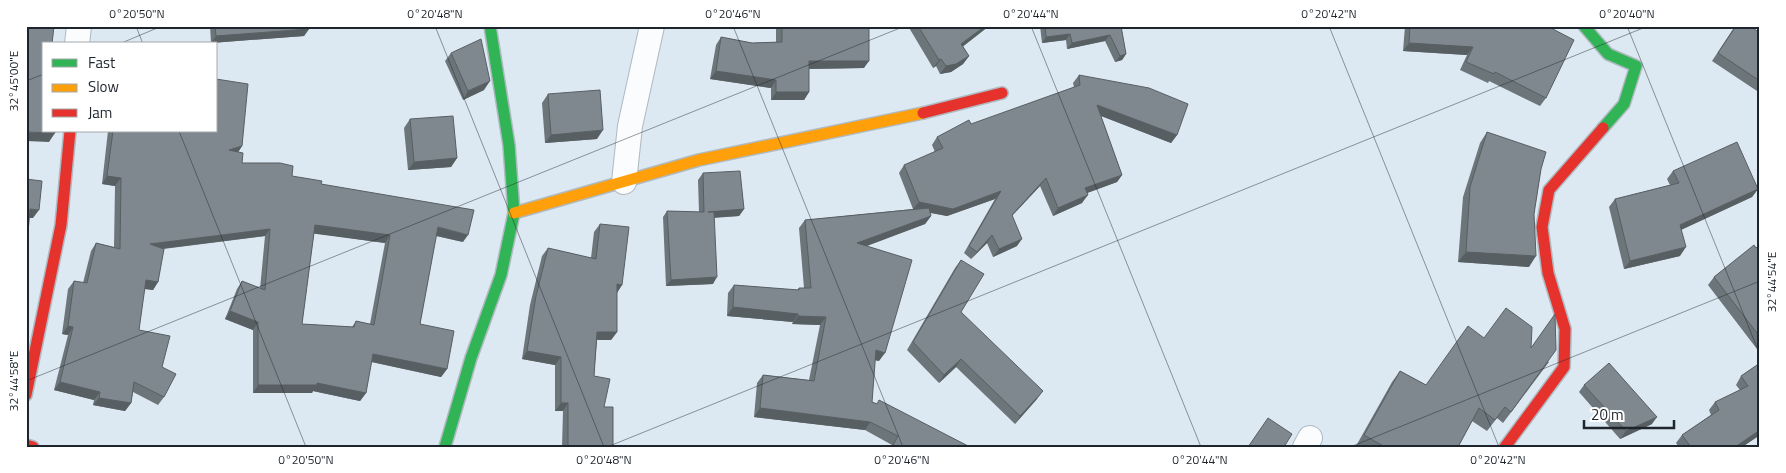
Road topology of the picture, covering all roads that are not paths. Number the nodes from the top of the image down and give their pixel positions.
1 (78, 26) edge
2 (490, 26) edge
3 (652, 26) edge
4 (1584, 26) edge
5 (77, 42) edge
6 (1002, 93) dead end
7 (70, 132) edge
8 (624, 182) junction
9 (514, 213) junction
10 (26, 395) edge
11 (26, 445) edge
12 (33, 447) edge
13 (445, 447) edge
14 (1505, 447) edge

1 - 5 street
2 - 9 street
3 - 8 street
4 - 14 street
6 - 8 street
7 - 10 street
8 - 9 street
9 - 13 street
11 - 12 street

